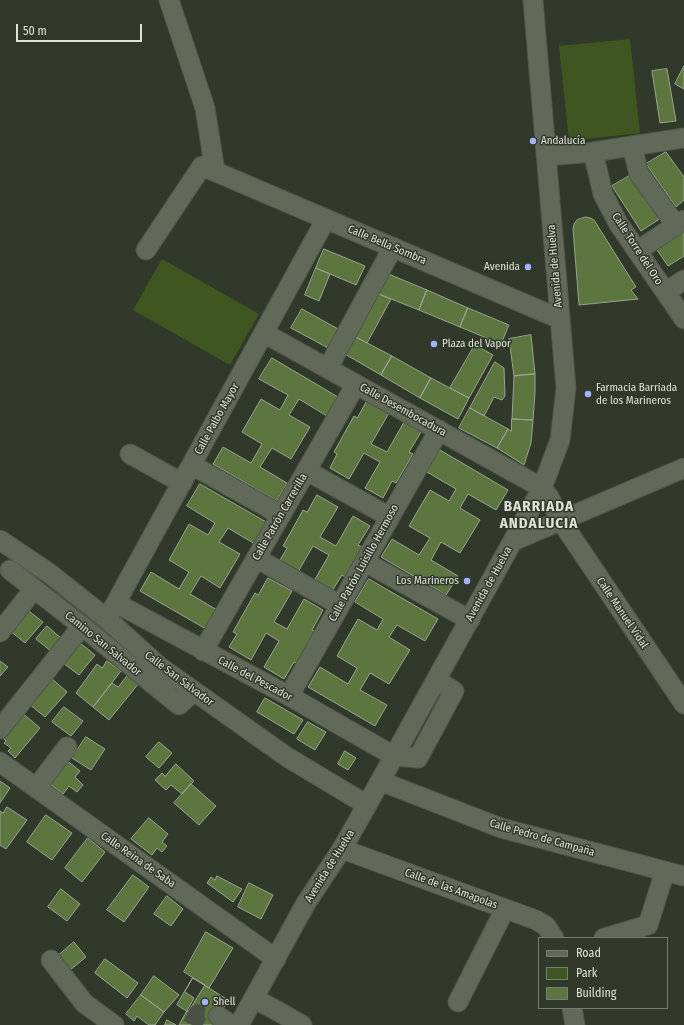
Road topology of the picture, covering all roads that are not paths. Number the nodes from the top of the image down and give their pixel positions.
1 (169, 0) edge
2 (533, 0) edge
3 (684, 138) edge
4 (632, 146) junction
5 (593, 152) junction
6 (546, 156) junction
7 (215, 171) junction
8 (326, 219) junction
9 (680, 222) edge
10 (393, 248) junction
11 (146, 250) dead end
12 (637, 251) junction
13 (684, 280) edge
14 (666, 292) junction
15 (560, 319) junction
16 (684, 319) edge
17 (264, 333) junction
18 (328, 368) junction
19 (356, 384) junction
20 (439, 430) junction
21 (130, 454) dead end
22 (192, 465) junction
23 (684, 468) edge
24 (307, 471) junction
25 (182, 482) junction
26 (542, 488) junction
27 (282, 515) junction
28 (390, 517) junction
29 (561, 521) junction
30 (0, 540) edge
31 (513, 542) junction
32 (256, 558) junction
33 (365, 562) junction
34 (10, 570) dead end
35 (34, 590) junction
36 (116, 603) junction
37 (340, 605) junction
38 (107, 619) junction
39 (470, 620) junction
40 (82, 626) junction
41 (0, 632) edge
42 (203, 651) junction
43 (194, 691) junction
44 (289, 696) junction
45 (684, 704) edge
46 (0, 729) edge
47 (67, 747) dead end
48 (394, 756) junction
49 (0, 762) edge
50 (380, 781) junction
51 (36, 788) junction
52 (367, 805) junction
53 (342, 849) junction
54 (665, 871) junction
55 (684, 876) edge
56 (505, 909) junction
57 (553, 937) edge
58 (607, 937) edge
59 (276, 959) junction
60 (51, 960) dead end
61 (254, 999) junction
62 (458, 1002) dead end
63 (572, 1009) edge
64 (114, 1025) edge
65 (239, 1025) edge
66 (302, 1025) edge
67 (575, 1025) edge

1 - 7 street
2 - 6 street, Avenida de Huelva
3 - 4 street
4 - 5 street
4 - 9 street
5 - 6 street
5 - 12 street, Calle Torre del Oro
6 - 15 street, Avenida de Huelva
7 - 8 street, Calle Bella Sombra
7 - 11 street, Calle Bella Sombra
8 - 10 street, Calle Bella Sombra
8 - 17 street, Calle Palbo Mayor
9 - 12 street
10 - 15 street, Calle Bella Sombra
10 - 18 street
12 - 14 street, Calle Torre del Oro
13 - 14 street
14 - 16 street, Calle Torre del Oro
15 - 26 street, Avenida de Huelva
17 - 18 street, Calle Desembocadura
17 - 22 street, Calle Palbo Mayor
18 - 19 street, Calle Desembocadura
19 - 20 street, Calle Desembocadura
19 - 24 street, Calle Patrón Carrerilla
20 - 26 street, Calle Desembocadura
20 - 28 street, Calle Patrón Luisillo Hermoso
21 - 25 street
22 - 25 street, Calle Palbo Mayor
22 - 27 street
23 - 29 street
24 - 27 street, Calle Patrón Carrerilla
24 - 28 street
25 - 36 street, Calle Palbo Mayor
26 - 29 street, Calle Manuel Vidal
26 - 31 street, Avenida de Huelva
27 - 32 street, Calle Patrón Carrerilla
28 - 33 street, Calle Patrón Luisillo Hermoso
29 - 31 street
29 - 45 street, Calle Manuel Vidal
30 - 38 street, Calle San Salvador
31 - 39 street, Avenida de Huelva
32 - 37 street
32 - 42 street, Calle Patrón Carrerilla
33 - 37 street, Calle Patrón Luisillo Hermoso
33 - 39 street
34 - 35 street, Camino San Salvador
35 - 40 street, Camino San Salvador
35 - 41 street
36 - 38 street, Calle Palbo Mayor
36 - 42 street, Calle del Pescador
37 - 44 street, Calle Patrón Luisillo Hermoso
38 - 43 street, Calle San Salvador
39 - 48 street, Avenida de Huelva
40 - 43 street, Camino San Salvador
40 - 46 street
42 - 44 street, Calle del Pescador
43 - 52 street, Calle San Salvador
44 - 48 street, Calle del Pescador
47 - 51 street
48 - 50 street, Avenida de Huelva
49 - 51 street, Calle Reina de Saba
50 - 52 street, Avenida de Huelva
50 - 54 street, Calle Pedro de Campaña
51 - 59 street, Calle Reina de Saba
52 - 53 street, Avenida de Huelva
53 - 56 street, Calle de las Amapolas
53 - 59 street, Avenida de Huelva
54 - 55 street, Calle Pedro de Campaña
54 - 58 street
56 - 57 street, Calle de las Amapolas
56 - 62 street
59 - 61 street, Avenida de Huelva
60 - 64 street
61 - 65 street, Avenida de Huelva
61 - 66 street
63 - 67 street

